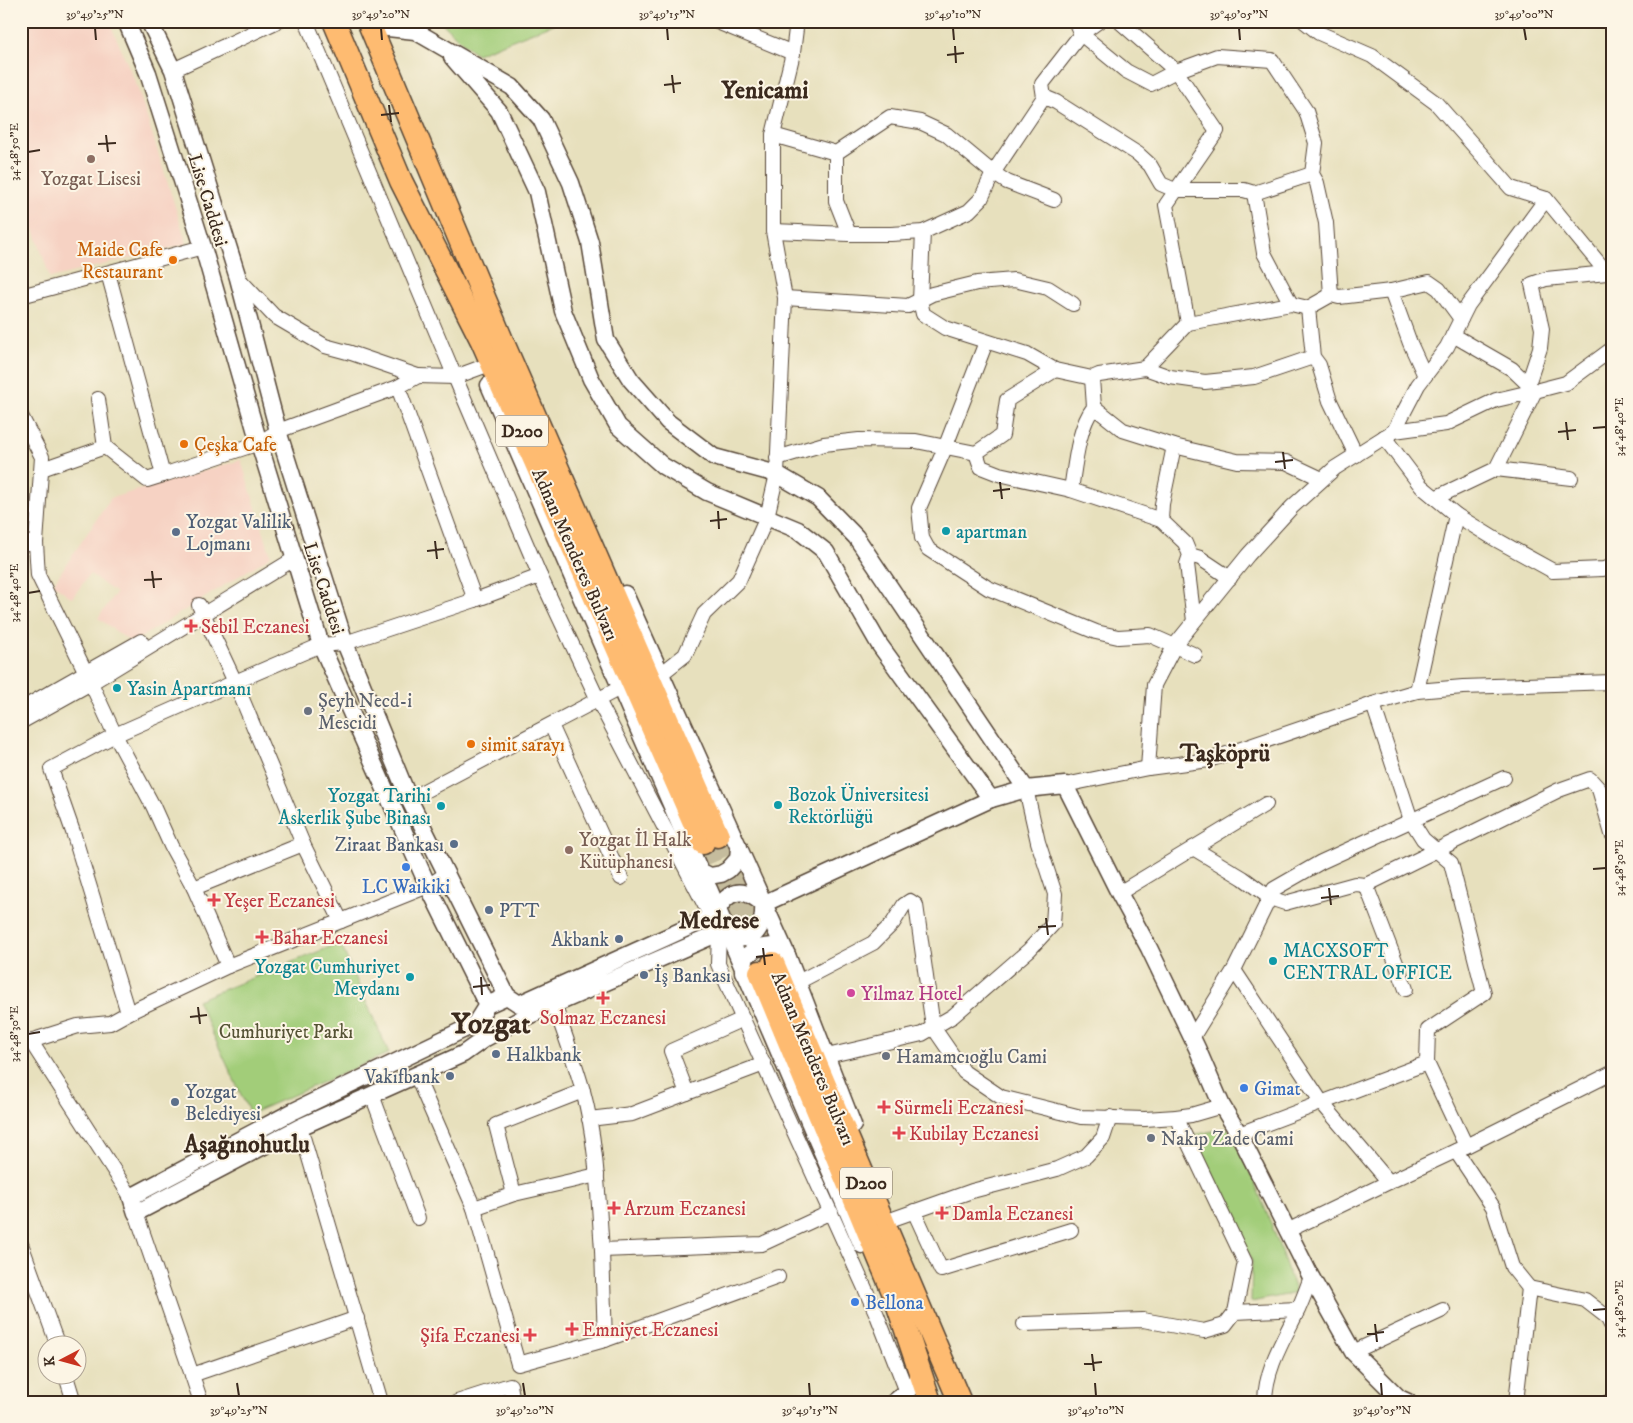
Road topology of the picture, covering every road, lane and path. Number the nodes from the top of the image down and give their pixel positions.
1 (126, 21) edge
2 (149, 21) edge
3 (278, 21) edge
4 (306, 21) edge
5 (334, 21) edge
6 (715, 21) edge
7 (797, 21) edge
8 (1099, 21) edge
9 (1119, 21) edge
10 (1304, 21) edge
11 (369, 24) edge
12 (1078, 27) edge
13 (444, 48) junction
14 (793, 53) junction
15 (173, 70) junction
16 (1176, 71) junction
17 (1044, 97) junction
18 (412, 122) junction
19 (773, 135) junction
20 (836, 153) junction
21 (993, 173) junction
22 (1312, 174) junction
23 (401, 181) junction
24 (1175, 190) junction
25 (1254, 193) junction
26 (1546, 198) junction
27 (1054, 200) dead end
28 (772, 231) junction
29 (923, 232) junction
30 (849, 234) junction
31 (203, 247) junction
32 (108, 273) junction
33 (1609, 274) edge
34 (238, 278) junction
35 (1391, 292) junction
36 (1331, 295) junction
37 (21, 296) edge
38 (785, 298) junction
39 (920, 300) junction
40 (1073, 304) dead end
41 (1291, 304) junction
42 (1308, 308) junction
43 (1461, 319) junction
44 (1188, 323) junction
45 (1453, 336) junction
46 (986, 342) junction
47 (1612, 350) edge
48 (1313, 357) junction
49 (482, 367) junction
50 (1145, 368) junction
51 (1055, 370) junction
52 (418, 376) junction
53 (1425, 376) junction
54 (455, 377) junction
55 (1092, 378) junction
56 (398, 387) junction
57 (1532, 388) junction
58 (98, 399) dead end
59 (1094, 407) junction
60 (21, 416) edge
61 (278, 431) junction
62 (1389, 434) junction
63 (259, 443) junction
64 (1174, 446) junction
65 (105, 447) junction
66 (945, 448) junction
67 (976, 453) junction
68 (1356, 455) junction
69 (777, 466) junction
70 (42, 469) junction
71 (1496, 469) junction
72 (162, 475) junction
73 (1571, 478) dead end
74 (1322, 479) junction
75 (1071, 490) junction
76 (1435, 498) junction
77 (1456, 515) junction
78 (767, 517) junction
79 (1161, 520) junction
80 (21, 543) edge
81 (36, 543) junction
82 (293, 554) junction
83 (1190, 555) junction
84 (1612, 567) edge
85 (540, 576) junction
86 (1230, 578) junction
87 (475, 600) junction
88 (201, 609) junction
89 (1194, 621) junction
90 (345, 643) junction
91 (321, 645) junction
92 (1175, 645) junction
93 (1195, 655) dead end
94 (661, 674) junction
95 (89, 678) junction
96 (234, 682) junction
97 (1612, 682) edge
98 (620, 688) junction
99 (1417, 692) junction
100 (598, 700) junction
101 (1373, 704) junction
102 (21, 709) edge
103 (21, 722) edge
104 (551, 725) junction
105 (114, 735) junction
106 (1148, 768) junction
107 (1504, 778) dead end
108 (1065, 785) junction
109 (1026, 789) junction
110 (409, 799) junction
111 (991, 800) junction
112 (1266, 804) dead end
113 (1412, 820) junction
114 (1612, 834) edge
115 (303, 844) junction
116 (739, 848) junction
117 (1193, 848) junction
118 (1436, 850) junction
119 (700, 871) junction
120 (446, 874) junction
121 (621, 878) dead end
122 (1366, 885) junction
123 (428, 886) junction
124 (194, 888) junction
125 (1119, 893) junction
126 (1270, 898) junction
127 (763, 904) junction
128 (714, 913) junction
129 (341, 921) junction
130 (723, 934) junction
131 (766, 965) junction
132 (228, 966) junction
133 (1234, 970) junction
134 (798, 982) junction
135 (1406, 989) dead end
136 (554, 1004) junction
137 (487, 1005) junction
138 (516, 1006) junction
139 (128, 1013) junction
140 (743, 1019) junction
141 (476, 1024) junction
142 (933, 1027) junction
143 (1192, 1038) junction
144 (484, 1039) junction
145 (25, 1042) edge
146 (827, 1056) junction
147 (1427, 1062) junction
148 (764, 1064) junction
149 (1612, 1072) edge
150 (416, 1075) junction
151 (583, 1091) junction
152 (687, 1093) junction
153 (372, 1096) junction
154 (1322, 1103) junction
155 (1222, 1106) junction
156 (1176, 1117) junction
157 (1110, 1118) junction
158 (589, 1119) junction
159 (300, 1127) junction
160 (1239, 1134) junction
161 (1461, 1148) junction
162 (597, 1175) junction
163 (1389, 1182) junction
164 (514, 1194) junction
165 (130, 1197) junction
166 (474, 1208) junction
167 (914, 1211) junction
168 (830, 1212) junction
169 (136, 1213) junction
170 (418, 1218) dead end
171 (890, 1220) junction
172 (1071, 1230) dead end
173 (1287, 1231) junction
174 (21, 1244) edge
175 (602, 1250) junction
176 (778, 1277) dead end
177 (1311, 1277) junction
178 (1529, 1288) junction
179 (1298, 1309) junction
180 (1443, 1310) dead end
181 (1236, 1312) junction
182 (357, 1318) junction
183 (1024, 1324) dead end
184 (1612, 1327) edge
185 (54, 1336) edge
186 (605, 1340) junction
187 (1353, 1352) junction
188 (518, 1364) junction
189 (920, 1374) junction
190 (192, 1375) junction
191 (69, 1386) edge
192 (510, 1386) junction
193 (901, 1397) edge
194 (1402, 1400) edge
195 (1612, 1401) edge
196 (74, 1402) edge
197 (201, 1402) edge
198 (381, 1402) edge
199 (456, 1402) edge
200 (513, 1402) edge
201 (930, 1402) edge
202 (960, 1402) edge
203 (1266, 1402) edge
204 (1516, 1402) edge
205 (1608, 1402) edge

1 - 31 street, Lise Caddesi
2 - 15 street, Lise Caddesi
3 - 15 street
4 - 54 street
5 - 23 highway, Adnan Menderes Bulvarı / D200
6 - 14 street
7 - 14 street
8 - 12 street
9 - 16 street
10 - 26 street
11 - 13 street
11 - 18 highway, Adnan Menderes Bulvarı / D200
12 - 16 street
12 - 17 street
13 - 69 street
13 - 78 street
14 - 19 street
15 - 34 street, Lise Caddesi
16 - 22 street
16 - 24 street
17 - 21 street
17 - 24 street
18 - 23 highway, Adnan Menderes Bulvarı / D200
18 - 94 street
19 - 20 street
19 - 28 street
20 - 21 street
20 - 30 street
21 - 27 street
21 - 29 street
22 - 25 street
22 - 36 street
23 - 49 street
24 - 25 street
24 - 44 street
25 - 41 street
26 - 33 street
26 - 43 street
28 - 30 street
28 - 38 street
29 - 30 street
29 - 39 street
31 - 32 street
31 - 63 street, Lise Caddesi
32 - 37 street
32 - 72 street
33 - 57 street
34 - 52 street
34 - 61 street, Lise Caddesi
35 - 36 street
35 - 43 street
35 - 53 street
36 - 42 street
38 - 39 street
38 - 69 street
39 - 40 street
39 - 46 street
41 - 42 street
41 - 44 street
42 - 48 street
43 - 45 street
44 - 50 street
45 - 53 street
45 - 57 street
46 - 51 street
46 - 66 street
47 - 57 street
48 - 50 street
48 - 68 street
49 - 54 street
49 - 98 street
50 - 55 street
51 - 55 street
51 - 67 street
52 - 54 street
52 - 56 street
53 - 62 street
54 - 85 street
55 - 59 street
56 - 61 street
56 - 87 street
57 - 62 street
57 - 71 street
58 - 65 street
59 - 64 street
59 - 75 street
60 - 70 street
61 - 63 street
61 - 90 street, Lise Caddesi
62 - 68 street
62 - 76 street
63 - 72 street
63 - 82 street, Lise Caddesi
64 - 74 street
64 - 79 street
65 - 70 street
65 - 72 street
66 - 67 street
66 - 69 street
66 - 92 street
67 - 75 street
68 - 74 street
69 - 78 street
69 - 109 street
70 - 81 street
71 - 73 street
71 - 76 street
74 - 86 street
75 - 79 street
76 - 77 street
77 - 84 street
77 - 99 street
78 - 94 street
78 - 111 street
79 - 83 street
80 - 81 street
81 - 95 street
82 - 88 street
82 - 91 street, Lise Caddesi
83 - 86 street
83 - 89 street
85 - 87 street
85 - 100 street
86 - 89 street
87 - 90 street
88 - 95 street
88 - 96 street
89 - 92 street
90 - 91 street
90 - 110 street, Lise Caddesi
91 - 96 street
91 - 123 street, Lise Caddesi
92 - 93 street
92 - 106 street
94 - 116 street
95 - 102 street
95 - 103 street
95 - 105 street
96 - 105 street
96 - 115 street
97 - 99 street
98 - 100 street
98 - 119 street
99 - 101 street
100 - 104 street
100 - 128 street
101 - 106 street
101 - 113 street
104 - 110 street
104 - 121 street
105 - 124 street
105 - 139 street
106 - 108 street
107 - 113 street
108 - 109 street
108 - 125 street
109 - 111 street
109 - 142 street
110 - 120 street, Lise Caddesi
111 - 127 street
112 - 117 street
113 - 118 street
113 - 126 street
114 - 118 street
115 - 124 street
115 - 129 street
116 - 119 street
116 - 127 street
117 - 125 street
117 - 126 street
118 - 122 street
118 - 147 street
119 - 128 street
120 - 123 street
120 - 138 street, Lise Caddesi
122 - 126 street
122 - 135 street
123 - 129 street
123 - 137 street, Lise Caddesi
124 - 132 street
125 - 143 street
126 - 133 street
127 - 128 street
127 - 130 street
127 - 131 street
128 - 130 street
128 - 138 street
129 - 132 street
130 - 131 street
130 - 136 street
130 - 140 street
131 - 134 street
131 - 189 highway, Adnan Menderes Bulvarı / D200
131 - 202 highway, Adnan Menderes Bulvarı / D200
132 - 139 street
133 - 143 street
133 - 154 street
134 - 142 street
134 - 146 street
136 - 138 street
136 - 151 street
137 - 138 street
137 - 141 street
138 - 144 street
139 - 145 street
140 - 148 street
140 - 152 street
141 - 144 street
141 - 165 street
142 - 146 street
142 - 157 street
143 - 155 street
144 - 150 street
145 - 165 street
146 - 171 street
147 - 154 street
147 - 161 street
148 - 152 street
148 - 168 street
149 - 161 street
150 - 153 street
150 - 166 street
151 - 158 street
151 - 164 street
152 - 158 street
153 - 159 street
153 - 170 street
154 - 160 street
154 - 163 street
155 - 156 street
155 - 160 street
156 - 157 street
156 - 181 street
157 - 167 street
158 - 162 street
159 - 169 street
159 - 182 street
160 - 173 street
161 - 163 street
161 - 178 street
162 - 164 street
162 - 175 street
163 - 173 street
164 - 166 street
165 - 169 street
166 - 188 street
167 - 171 street
167 - 172 street
168 - 175 street
168 - 193 street
169 - 190 street
171 - 202 street
173 - 177 street
174 - 185 street
175 - 186 street
176 - 186 street
177 - 179 street
177 - 187 street
178 - 184 street
178 - 204 street
179 - 181 street
179 - 203 street
180 - 187 street
181 - 183 street
182 - 190 street
182 - 198 street
186 - 188 street
187 - 194 street
188 - 192 street
189 - 193 street
189 - 201 highway, Adnan Menderes Bulvarı / D200
190 - 197 street
191 - 196 street
192 - 199 street
192 - 200 street
195 - 205 street

